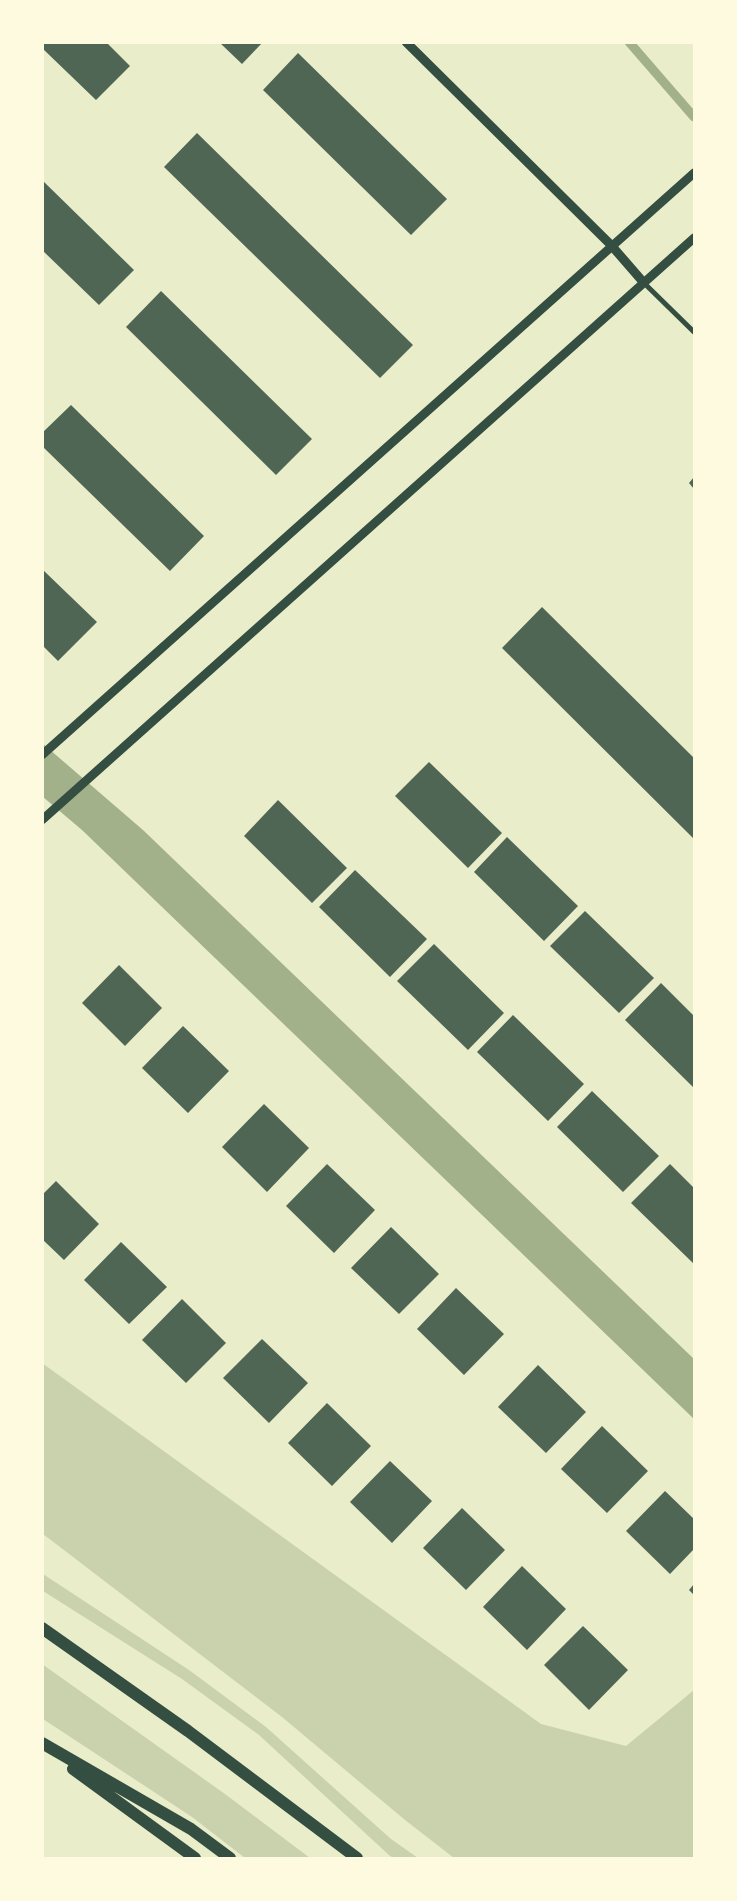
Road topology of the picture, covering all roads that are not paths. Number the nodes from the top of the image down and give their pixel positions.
1 (406, 42) edge
2 (694, 172) edge
3 (694, 238) edge
4 (611, 246) junction
5 (644, 283) junction
6 (694, 332) edge
7 (42, 754) edge
8 (43, 819) edge
9 (42, 1628) edge
10 (42, 1745) edge
11 (335, 1841) junction
12 (195, 1858) edge
13 (230, 1858) edge
14 (357, 1858) edge
15 (362, 1858) edge

1 - 4 street
2 - 4 street
3 - 5 street
4 - 5 street
4 - 7 street
5 - 6 street
5 - 8 street
9 - 11 main road
10 - 12 main road
10 - 13 main road
11 - 14 main road
11 - 15 street

